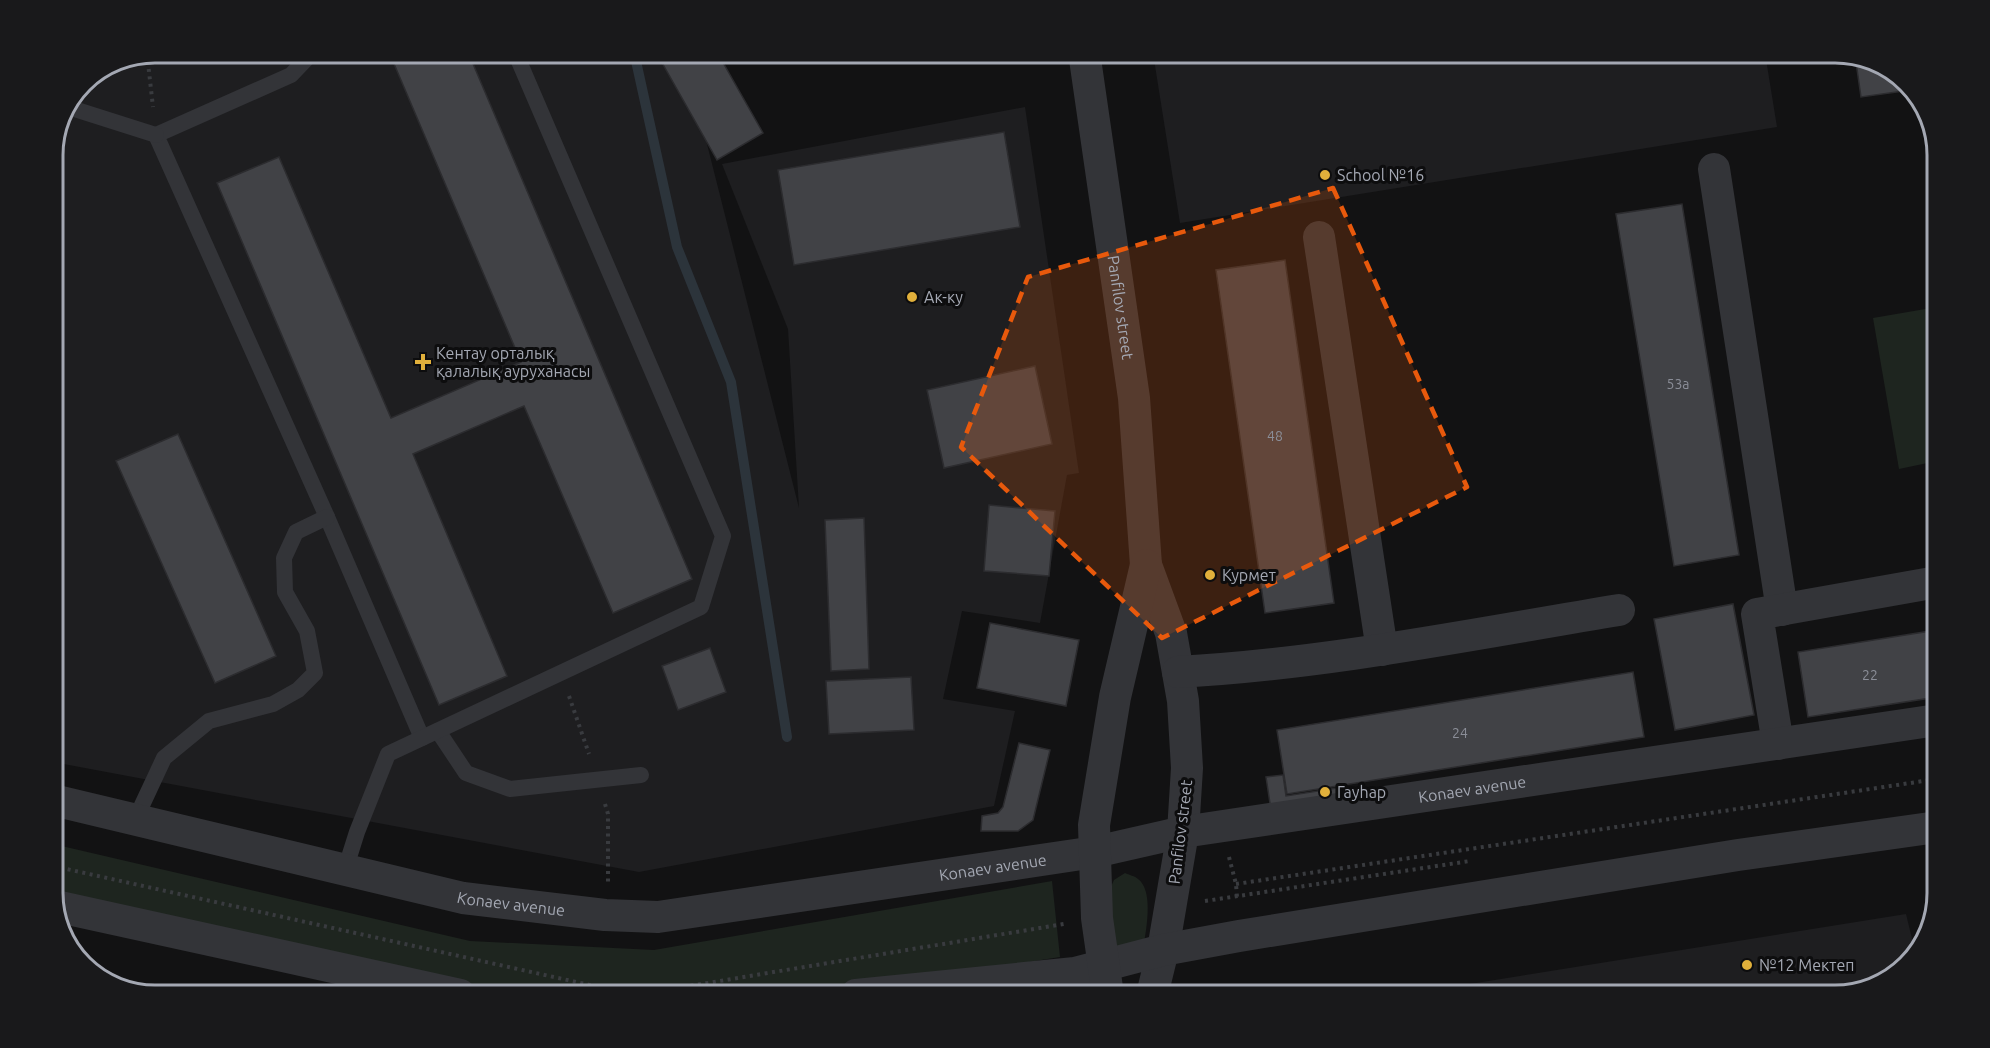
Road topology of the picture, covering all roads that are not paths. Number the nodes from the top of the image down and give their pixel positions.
1 (302, 63) edge
2 (520, 63) edge
3 (1086, 63) edge
4 (76, 110) edge
5 (156, 135) junction
6 (1714, 169) dead end
7 (1319, 237) dead end
8 (327, 517) junction
9 (1146, 565) junction
10 (1927, 584) edge
11 (1619, 610) dead end
12 (1782, 610) junction
13 (1382, 650) junction
14 (1178, 672) junction
15 (1927, 722) edge
16 (438, 731) junction
17 (422, 738) junction
18 (1778, 744) junction
19 (640, 774) dead end
20 (63, 802) edge
21 (136, 818) junction
22 (1927, 829) edge
23 (1183, 832) junction
24 (1095, 852) junction
25 (345, 870) junction
26 (65, 908) edge
27 (1163, 950) junction
28 (1107, 981) edge
29 (410, 985) edge
30 (961, 985) edge
31 (1155, 985) edge

1 - 5 lane
2 - 16 lane
3 - 9 street, Panfilov street
4 - 5 lane
5 - 8 lane
6 - 12 street
7 - 13 street
8 - 17 lane
8 - 21 lane
9 - 14 street, Panfilov street
9 - 24 street, Panfilov street
10 - 12 street
11 - 13 street
12 - 18 street
13 - 14 street
14 - 23 street, Panfilov street
15 - 18 street, Konaev avenue
16 - 17 lane
16 - 19 lane
17 - 25 lane
18 - 23 street, Konaev avenue
20 - 21 street, Konaev avenue
21 - 25 street, Konaev avenue
22 - 27 street
23 - 24 street, Konaev avenue
23 - 27 street, Panfilov street
24 - 25 street, Konaev avenue
24 - 28 street, Panfilov street
26 - 29 street
27 - 28 street
27 - 31 street, Panfilov street
28 - 30 street

